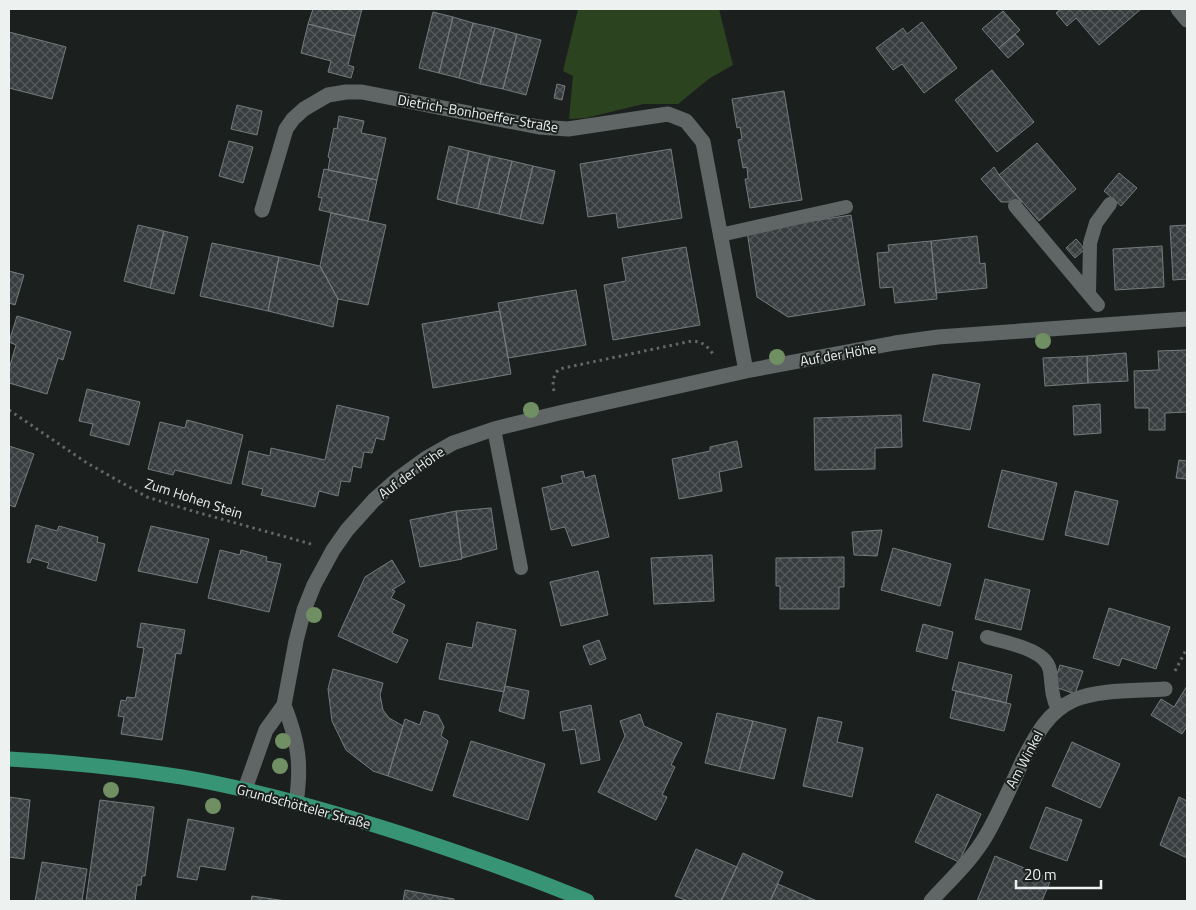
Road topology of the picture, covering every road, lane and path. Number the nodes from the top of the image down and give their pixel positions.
1 (1178, 9) edge
2 (1187, 20) edge
3 (1110, 204) dead end
4 (846, 206) dead end
5 (1015, 206) dead end
6 (262, 210) dead end
7 (720, 235) junction
8 (1187, 320) edge
9 (746, 371) junction
10 (726, 376) junction
11 (9, 410) edge
12 (559, 413) junction
13 (494, 429) junction
14 (333, 550) junction
15 (521, 568) dead end
16 (987, 637) dead end
17 (1165, 689) dead end
18 (284, 705) junction
19 (1058, 709) junction
20 (9, 759) edge
21 (245, 790) junction
22 (296, 802) junction
23 (587, 901) edge
24 (931, 901) edge

1 - 2 street
3 - 5 lane
4 - 7 lane
6 - 7 street, Dietrich-Bonhoeffer-Straße
7 - 9 street, Dietrich-Bonhoeffer-Straße
8 - 9 street, Auf der Höhe
9 - 10 street, Auf der Höhe
10 - 12 street, Auf der Höhe
10 - 12 path
11 - 14 path, Zum Hohen Stein
12 - 13 street, Auf der Höhe
13 - 14 street, Auf der Höhe
13 - 15 lane
14 - 18 street, Auf der Höhe
16 - 19 lane
17 - 19 street, Am Winkel
18 - 21 street, Auf der Höhe
18 - 22 street
19 - 24 street, Am Winkel
20 - 21 main road, Grundschötteler Straße
21 - 22 main road, Grundschötteler Straße
22 - 23 main road, Grundschötteler Straße

